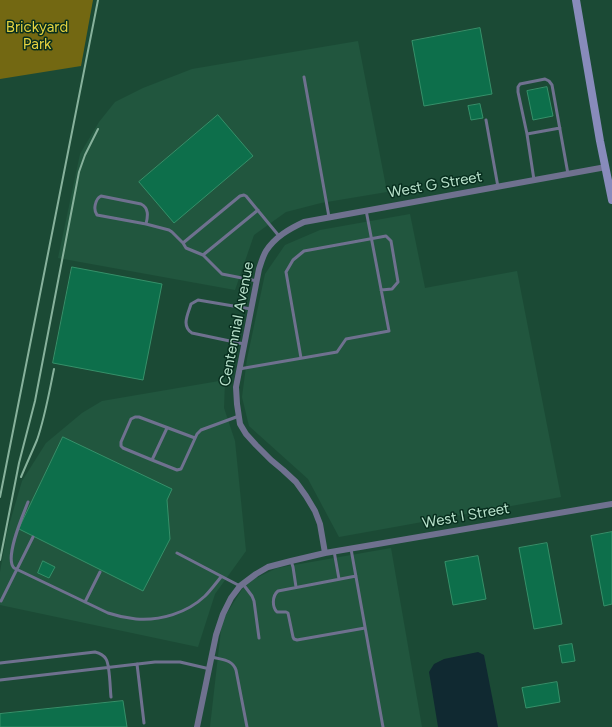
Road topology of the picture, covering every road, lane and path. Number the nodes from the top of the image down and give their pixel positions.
1 (576, 0) edge
2 (304, 77) dead end
3 (486, 120) dead end
4 (560, 128) junction
5 (527, 134) junction
6 (606, 167) junction
7 (568, 174) junction
8 (534, 180) junction
9 (498, 187) junction
10 (611, 191) edge
11 (612, 200) edge
12 (258, 210) junction
13 (366, 210) junction
14 (329, 217) junction
15 (146, 224) junction
16 (280, 236) junction
17 (372, 239) junction
18 (274, 241) joint
19 (183, 243) junction
20 (203, 255) junction
21 (257, 281) junction
22 (381, 290) junction
23 (251, 309) junction
24 (244, 344) junction
25 (301, 358) junction
26 (239, 369) junction
27 (239, 416) junction
28 (167, 428) junction
29 (195, 438) junction
30 (152, 460) junction
31 (28, 502) dead end
32 (612, 504) edge
33 (33, 536) dead end
34 (351, 549) junction
35 (334, 552) junction
36 (177, 553) dead end
37 (325, 553) junction
38 (291, 561) junction
39 (16, 569) junction
40 (100, 572) dead end
41 (356, 576) junction
42 (221, 577) junction
43 (339, 579) junction
44 (241, 585) junction
45 (296, 587) junction
46 (1, 601) edge
47 (85, 602) junction
48 (365, 628) junction
49 (259, 638) dead end
50 (212, 657) junction
51 (0, 663) edge
52 (137, 664) junction
53 (108, 667) junction
54 (210, 669) junction
55 (0, 680) edge
56 (111, 697) dead end
57 (144, 723) dead end
58 (197, 727) edge
59 (247, 727) edge
60 (383, 727) edge

1 - 6 street
2 - 14 lane
3 - 9 lane
4 - 5 lane
4 - 5 lane
4 - 7 lane
5 - 8 lane
6 - 7 street, West G Street
6 - 10 street
7 - 8 street, West G Street
8 - 9 street, West G Street
9 - 13 street, West G Street
10 - 11 street
12 - 16 lane
12 - 19 lane
12 - 20 lane
13 - 14 street, West G Street
13 - 17 lane
14 - 16 street, West G Street
15 - 15 lane
15 - 19 lane
16 - 18 street, West G Street
17 - 22 lane
17 - 22 lane
17 - 25 lane
18 - 21 street, Centennial Avenue
19 - 20 lane
20 - 21 lane
21 - 23 street, Centennial Avenue
22 - 25 lane
23 - 24 street, Centennial Avenue
23 - 24 lane
24 - 26 street, Centennial Avenue
25 - 26 lane
26 - 27 street, Centennial Avenue
27 - 29 lane
27 - 37 street, Centennial Avenue
28 - 29 lane
28 - 30 lane
28 - 30 lane
29 - 30 lane
31 - 39 lane
32 - 34 street, West I Street
33 - 39 lane
34 - 35 street, West I Street
34 - 41 lane
35 - 37 street, West I Street
35 - 43 lane
36 - 42 lane
37 - 38 street, West I Street
38 - 44 street, West I Street
38 - 45 lane
39 - 46 lane
39 - 47 lane
40 - 47 lane
41 - 43 lane
41 - 48 lane
42 - 44 lane
42 - 47 lane
43 - 45 lane
44 - 49 lane
44 - 50 street, West I Street
45 - 48 lane
48 - 60 lane
50 - 54 street, West I Street
50 - 59 lane
51 - 53 lane
52 - 53 lane
52 - 54 lane
52 - 57 lane
53 - 55 lane
53 - 56 lane
54 - 58 street, West I Street

